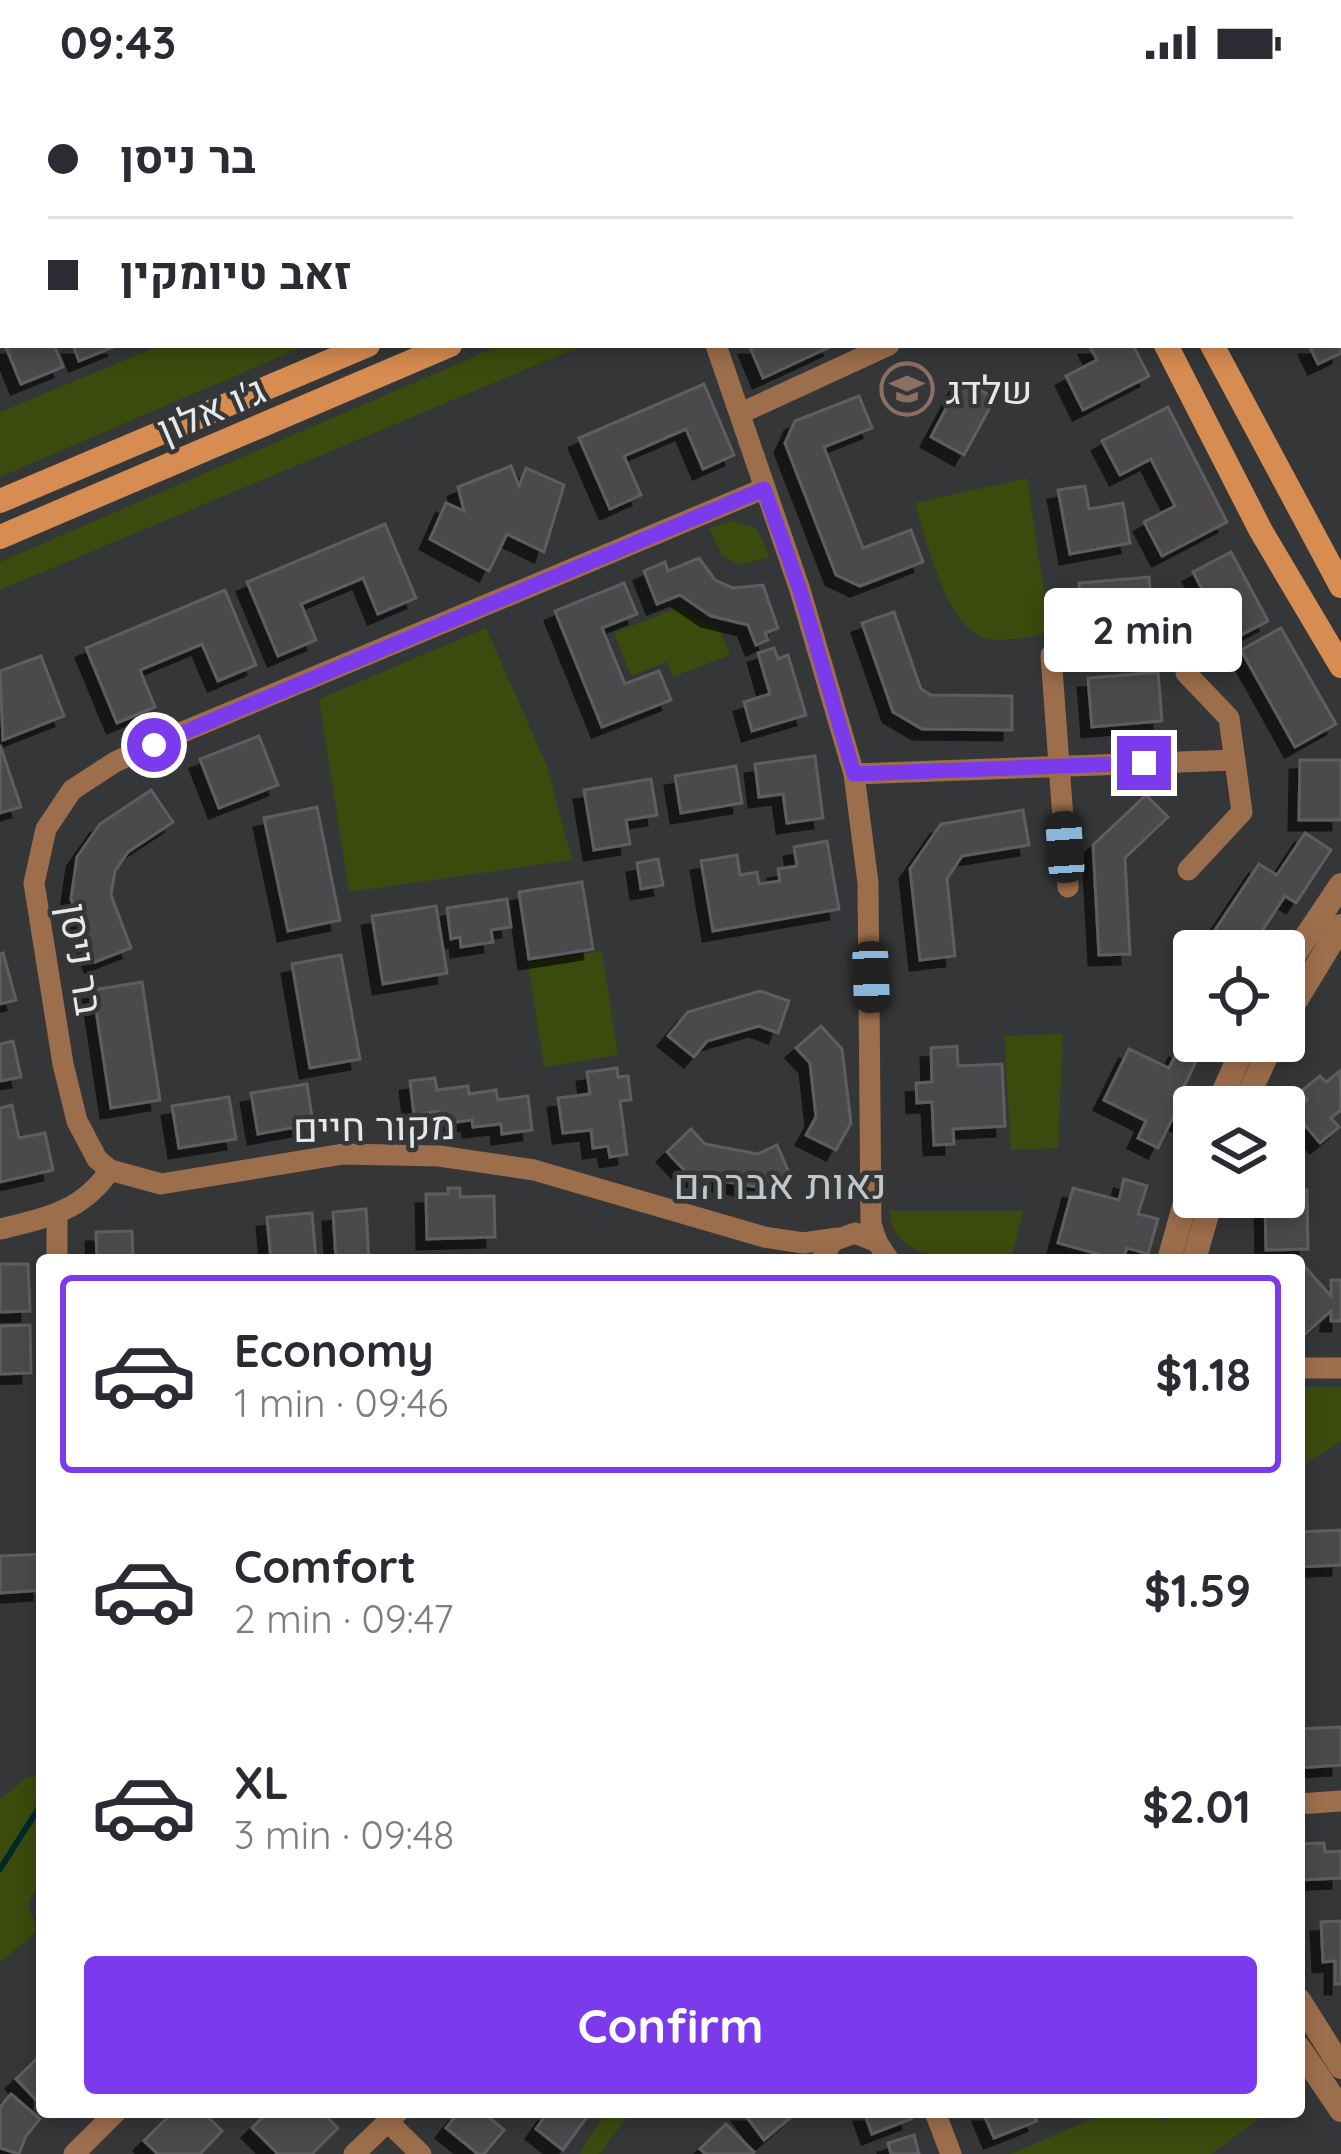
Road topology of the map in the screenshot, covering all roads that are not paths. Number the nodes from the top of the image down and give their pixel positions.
1 (361, 348) edge
2 (443, 348) edge
3 (717, 348) edge
4 (882, 348) edge
5 (1168, 348) edge
6 (1214, 348) edge
7 (741, 413) junction
8 (764, 489) junction
9 (0, 501) edge
10 (0, 537) edge
11 (1341, 586) edge
12 (1051, 655) dead end
13 (1341, 666) edge
14 (1186, 673) dead end
15 (1235, 760) junction
16 (1059, 766) junction
17 (854, 774) junction
18 (1188, 870) dead end
19 (1341, 885) edge
20 (1068, 887) dead end
21 (1341, 926) edge
22 (1305, 939) edge
23 (1305, 985) edge
24 (869, 1150) junction
25 (110, 1170) junction
26 (57, 1216) junction
27 (1181, 1218) edge
28 (1206, 1218) edge
29 (0, 1229) edge
30 (843, 1236) junction
31 (764, 1237) junction
32 (57, 1254) edge
33 (792, 1254) edge
34 (824, 1254) edge
35 (885, 1254) edge
36 (886, 1254) edge
37 (1171, 1254) edge
38 (1196, 1254) edge
39 (1305, 1368) edge
40 (1341, 1368) edge
41 (1341, 1801) edge
42 (1305, 1804) edge
43 (1305, 2010) edge
44 (1305, 2057) edge
45 (1341, 2067) edge
46 (1341, 2110) edge
47 (110, 2118) edge
48 (392, 2118) edge
49 (394, 2118) edge
50 (936, 2118) edge
51 (74, 2154) edge
52 (354, 2154) edge
53 (422, 2154) edge
54 (951, 2154) edge

1 - 9 main road, ג'ו אלון
2 - 10 main road, ג'ו אלון
3 - 7 street
4 - 7 street
5 - 13 main road
6 - 11 main road
7 - 8 street
8 - 17 street
8 - 25 street, בר ניסן
12 - 16 street
14 - 15 street
15 - 16 street
15 - 18 street
16 - 17 street
16 - 20 street
17 - 24 street
19 - 22 street
21 - 23 street
24 - 30 street
24 - 36 street
25 - 26 street
25 - 31 street, מקור חיים
26 - 29 street
26 - 32 street
27 - 37 street
28 - 38 street
30 - 31 street, מקור חיים
30 - 34 street
30 - 35 street, מקור חיים
31 - 33 street, מקור חיים
39 - 40 street
41 - 42 street
43 - 45 street
44 - 46 street
47 - 51 street
48 - 52 street
49 - 53 street
50 - 54 street

